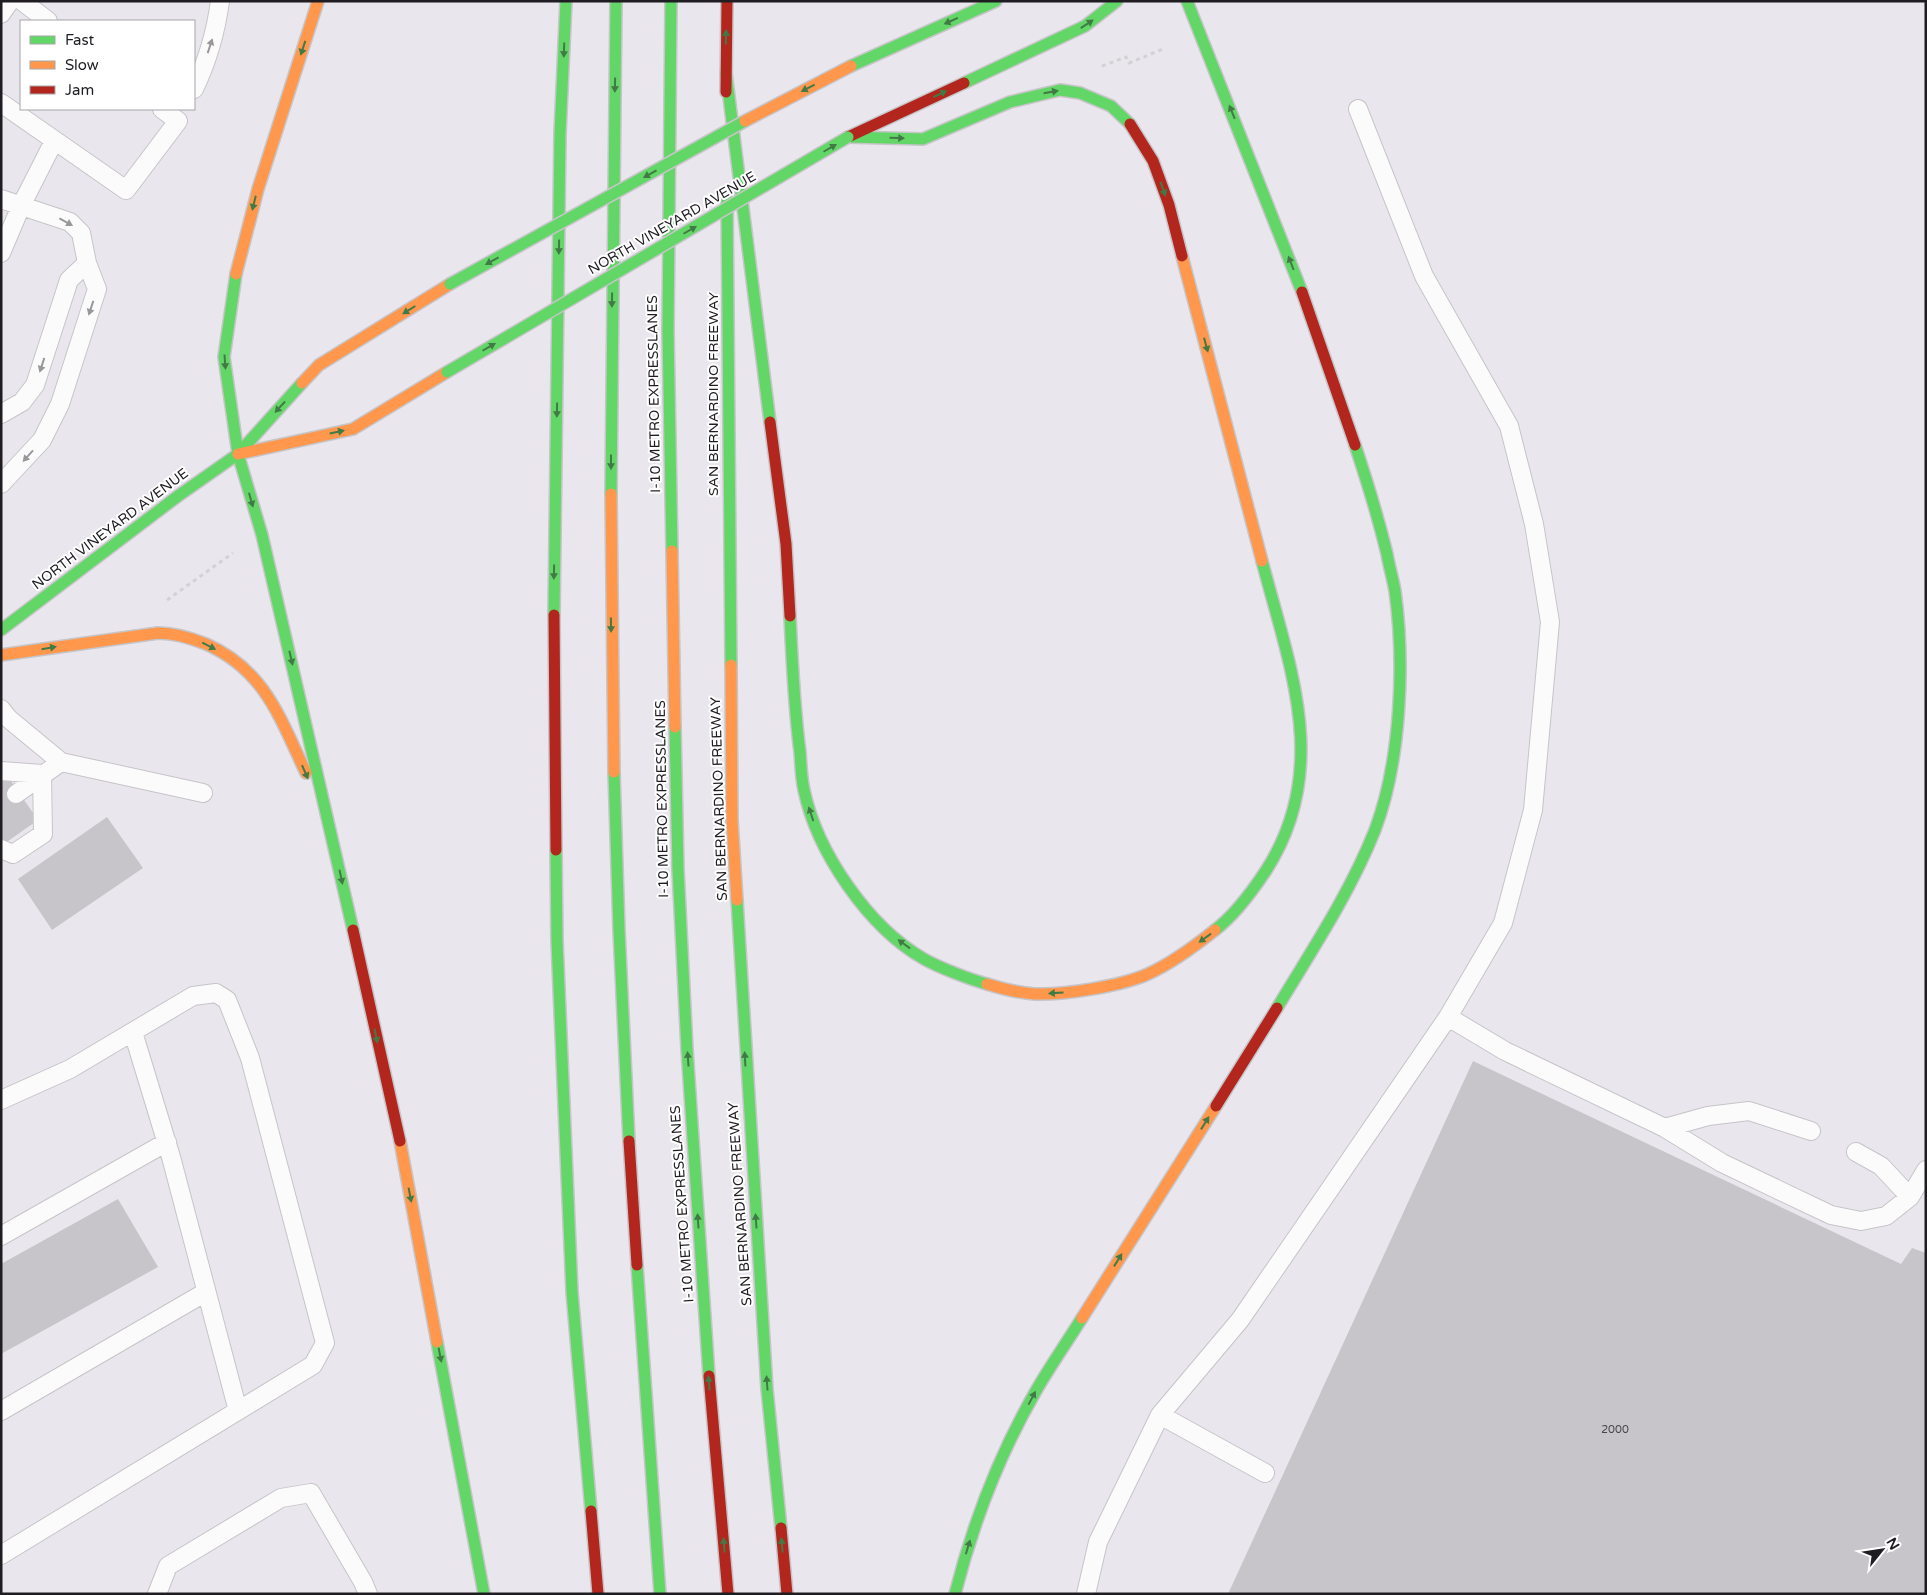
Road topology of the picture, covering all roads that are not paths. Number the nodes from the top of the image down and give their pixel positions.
1 (10, 1) edge
2 (22, 1) edge
3 (220, 1) edge
4 (318, 1) edge
5 (566, 1) edge
6 (616, 1) edge
7 (671, 1) edge
8 (727, 1) edge
9 (996, 1) edge
10 (1117, 1) edge
11 (1187, 1) edge
12 (1, 14) edge
13 (47, 20) edge
14 (726, 73) junction
15 (195, 87) edge
16 (1, 103) edge
17 (1358, 109) dead end
18 (165, 110) edge
19 (181, 115) edge
20 (848, 137) junction
21 (54, 141) junction
22 (727, 171) dead end
23 (727, 190) dead end
24 (1, 199) edge
25 (20, 206) junction
26 (1, 253) edge
27 (87, 263) junction
28 (1, 414) edge
29 (238, 454) junction
30 (1, 484) edge
31 (1, 630) edge
32 (1, 655) edge
33 (1, 709) edge
34 (60, 762) junction
35 (1, 771) edge
36 (42, 774) junction
37 (202, 793) dead end
38 (16, 794) dead end
39 (331, 830) junction
40 (1, 849) edge
41 (1448, 1017) junction
42 (133, 1032) junction
43 (1, 1100) edge
44 (1665, 1128) junction
45 (1811, 1131) dead end
46 (167, 1142) junction
47 (1856, 1152) dead end
48 (1926, 1170) edge
49 (1910, 1198) junction
50 (1, 1236) edge
51 (206, 1292) junction
52 (1, 1411) edge
53 (238, 1411) junction
54 (1160, 1414) junction
55 (1265, 1473) dead end
56 (1, 1555) edge
57 (157, 1594) edge
58 (368, 1594) edge
59 (484, 1594) edge
60 (598, 1594) edge
61 (660, 1594) edge
62 (728, 1594) edge
63 (787, 1594) edge
64 (955, 1594) edge
65 (1086, 1594) edge

1 - 12 lane
2 - 13 lane
15 -> 3 lane
4 -> 29 main road
5 -> 60 main road
6 -> 61 main road
62 -> 7 main road, I-10 METRO EXPRESSLANES
14 -> 8 main road
9 -> 29 main road, NORTH VINEYARD AVENUE, bridge
20 -> 10 main road, NORTH VINEYARD AVENUE
64 -> 11 main road
20 -> 14 main road
14 - 22 main road
16 - 21 lane
17 - 41 lane
18 - 19 lane
19 - 21 lane
29 -> 20 main road, NORTH VINEYARD AVENUE, bridge
21 - 25 lane
63 -> 23 main road, SAN BERNARDINO FREEWAY
24 - 25 lane
25 - 26 lane
25 -> 27 lane
27 -> 28 lane
27 -> 30 lane
29 - 31 main road, NORTH VINEYARD AVENUE
29 -> 39 main road
32 -> 39 main road
33 - 34 lane
34 - 36 lane
34 - 37 lane
35 - 36 lane
36 - 38 lane
36 - 40 lane
39 -> 59 main road
41 - 44 lane
41 - 54 lane
42 - 43 lane
42 - 46 lane
42 - 53 lane
44 - 45 lane
44 - 49 lane
46 - 50 lane
46 - 51 lane
47 - 49 lane
48 - 49 lane
51 - 52 lane
51 - 53 lane
53 - 56 lane
54 - 55 lane
54 - 65 lane
57 - 58 lane

